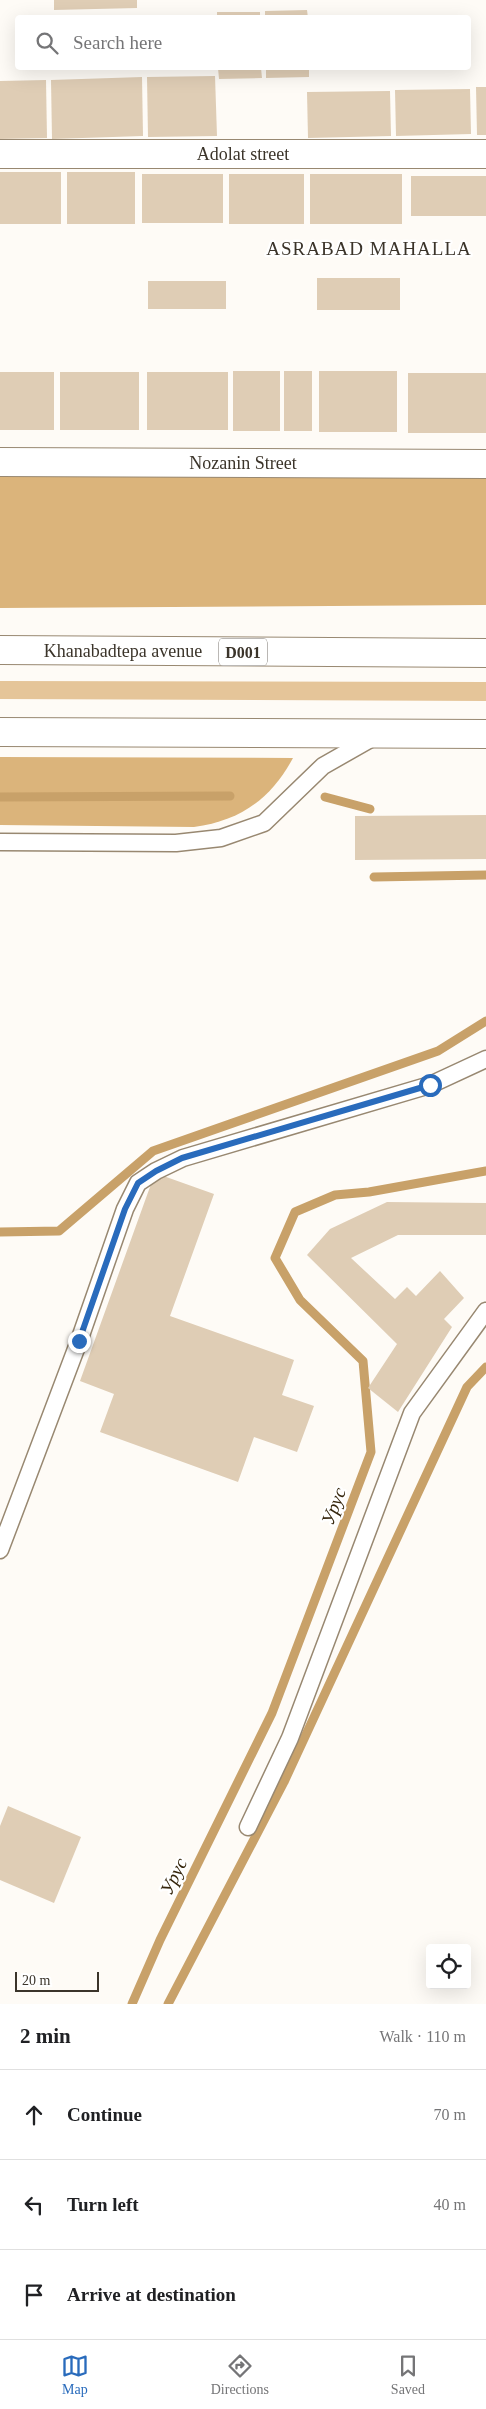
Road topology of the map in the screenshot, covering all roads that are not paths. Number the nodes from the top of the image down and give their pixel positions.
1 (0, 154) edge
2 (486, 154) edge
3 (0, 462) edge
4 (486, 464) edge
5 (0, 650) edge
6 (486, 653) edge
7 (0, 732) edge
8 (381, 733) junction
9 (486, 734) edge
10 (0, 842) edge
11 (486, 1059) edge
12 (486, 1311) edge
13 (0, 1550) edge
14 (248, 1827) dead end

1 - 2 main road, Adolat street
3 - 4 main road, Nozanin Street
5 - 6 main road, Khanabadtepa avenue / D001
7 - 8 main road
8 - 9 main road
8 - 10 lane
11 - 13 lane
12 - 14 lane

